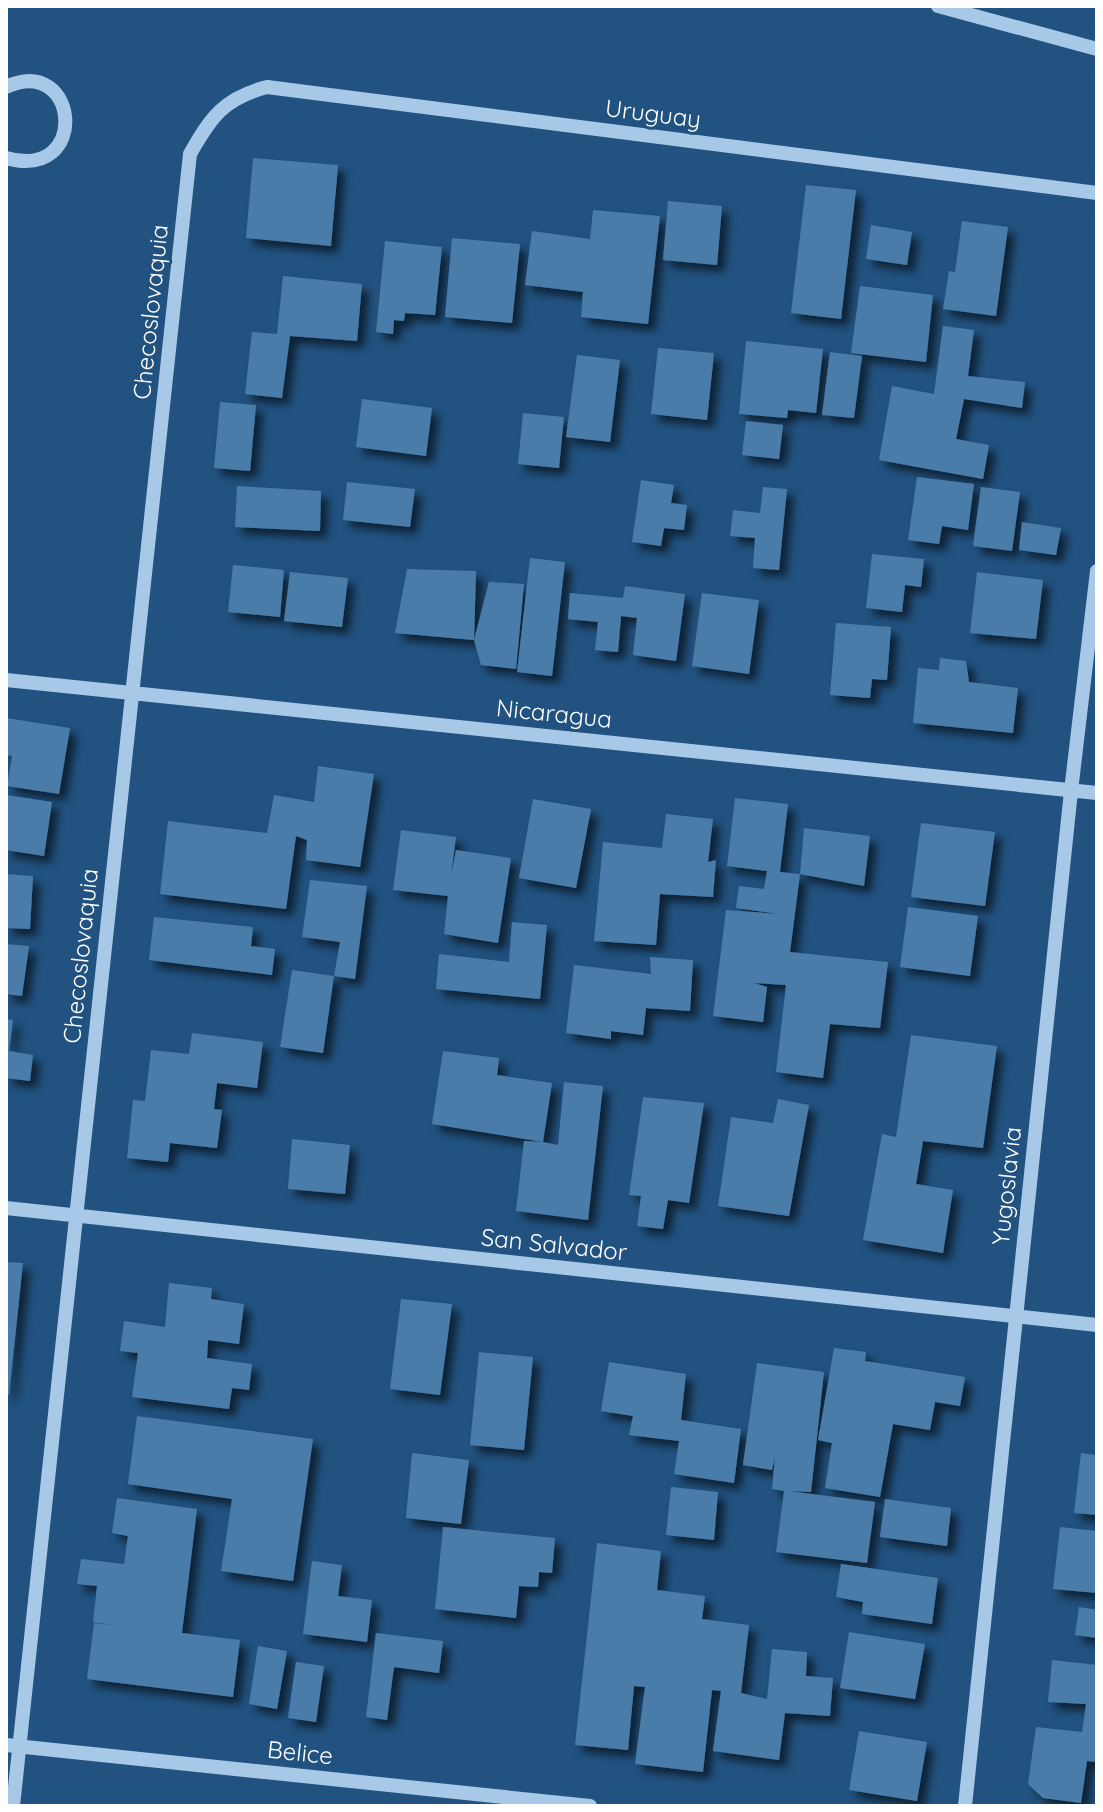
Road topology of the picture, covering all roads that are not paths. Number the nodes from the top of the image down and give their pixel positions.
1 (938, 6) edge
2 (1097, 49) edge
3 (6, 87) edge
4 (211, 116) joint
5 (6, 158) edge
6 (1097, 193) edge
7 (1097, 571) edge
8 (6, 680) edge
9 (131, 692) junction
10 (1071, 791) junction
11 (1097, 793) edge
12 (6, 1208) edge
13 (75, 1216) junction
14 (1016, 1316) junction
15 (1097, 1325) edge
16 (12, 1745) edge
17 (13, 1806) edge
18 (590, 1806) edge
19 (965, 1806) edge

1 - 2 street
3 - 5 street
4 - 6 street, Uruguay
4 - 9 street, Checoslovaquia
7 - 10 street, Yugoslavia
8 - 9 street, Nicaragua
9 - 10 street, Nicaragua
9 - 13 street, Checoslovaquia
10 - 11 street, Nicaragua
10 - 14 street, Yugoslavia
12 - 13 street, San Salvador
13 - 14 street, San Salvador
13 - 16 street, Checoslovaquia
14 - 15 street, San Salvador
14 - 19 street, Yugoslavia
16 - 17 street, Checoslovaquia
16 - 18 street, Belice

